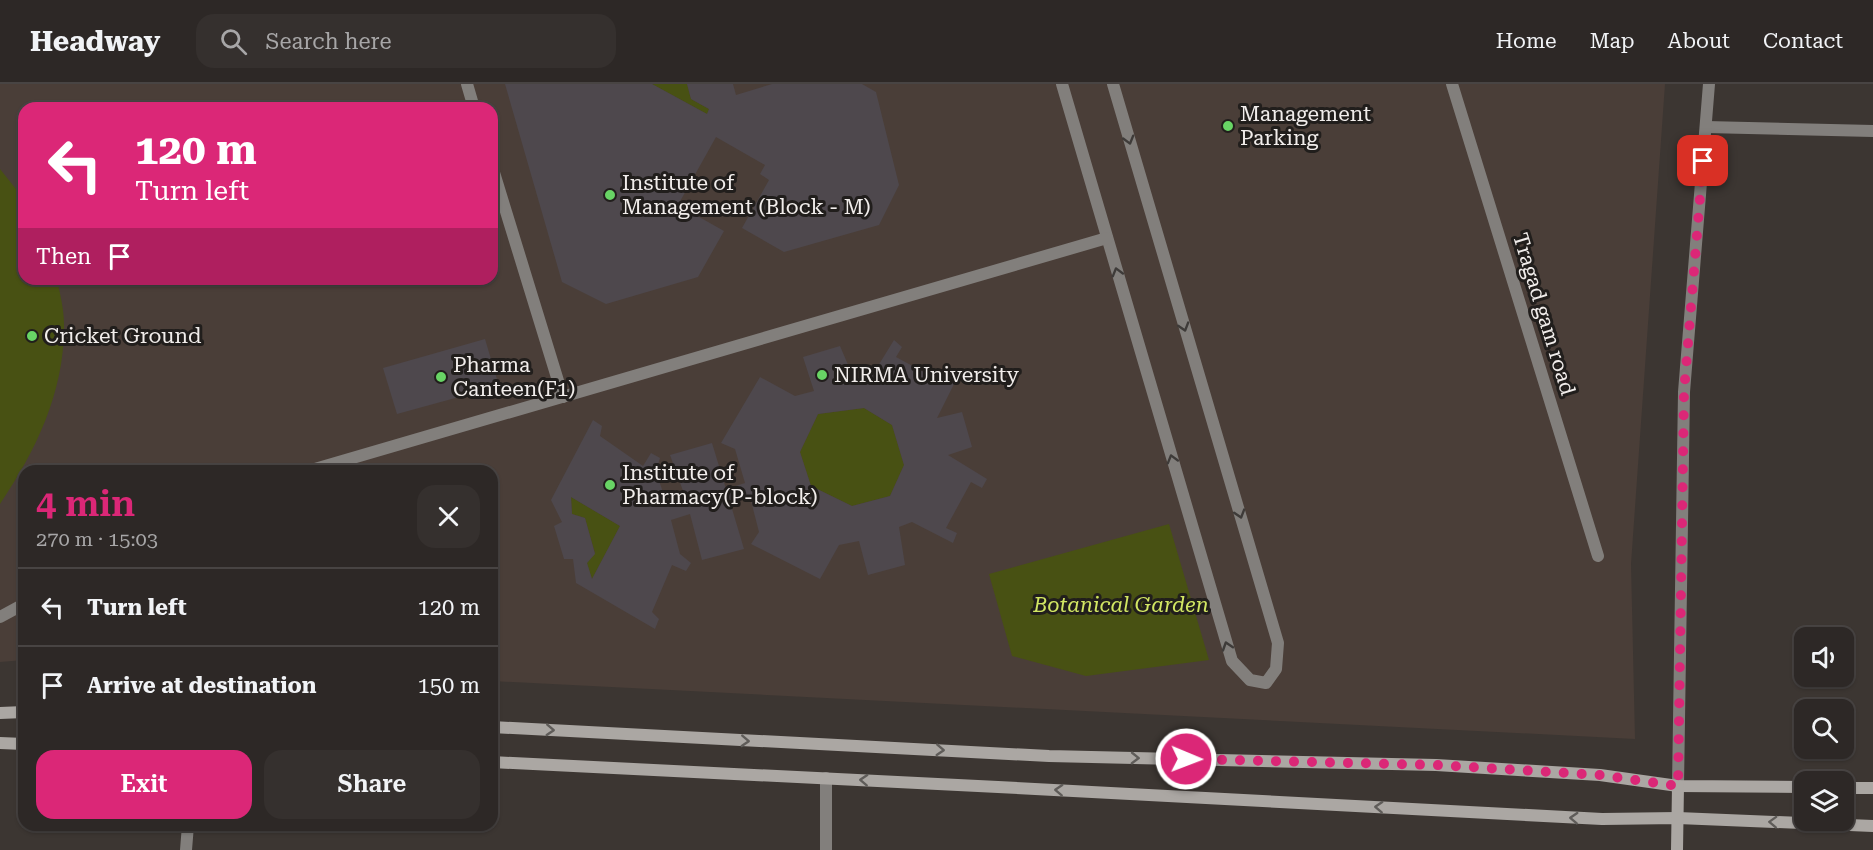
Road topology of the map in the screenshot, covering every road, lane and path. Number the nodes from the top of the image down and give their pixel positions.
1 (467, 84) edge
2 (1062, 84) edge
3 (1113, 84) edge
4 (1452, 84) edge
5 (1709, 84) edge
6 (472, 102) edge
7 (1706, 127) junction
8 (1873, 131) edge
9 (498, 186) edge
10 (1107, 238) junction
11 (563, 397) junction
12 (329, 465) edge
13 (1598, 556) dead end
14 (18, 607) edge
15 (0, 617) edge
16 (18, 712) edge
17 (0, 713) edge
18 (498, 727) edge
19 (0, 743) edge
20 (18, 744) edge
21 (498, 762) edge
22 (826, 778) junction
23 (1678, 786) junction
24 (1794, 787) edge
25 (1854, 788) edge
26 (1873, 788) edge
27 (1678, 818) junction
28 (1873, 826) edge
29 (188, 831) edge
30 (186, 850) edge
31 (826, 850) edge
32 (1677, 850) edge

1 - 6 street
2 - 10 street
3 -> 10 street
4 - 13 street, Tragad gam road
5 - 7 street
7 - 8 street
7 - 23 street
9 - 11 street
10 - 11 street
11 - 12 street
14 - 15 street
16 - 17 street
18 -> 23 street
19 - 20 street
21 - 22 street
27 -> 22 street
22 - 31 street
23 - 24 street
23 - 27 street
25 - 26 street
28 -> 27 street
27 - 32 street
29 - 30 street

